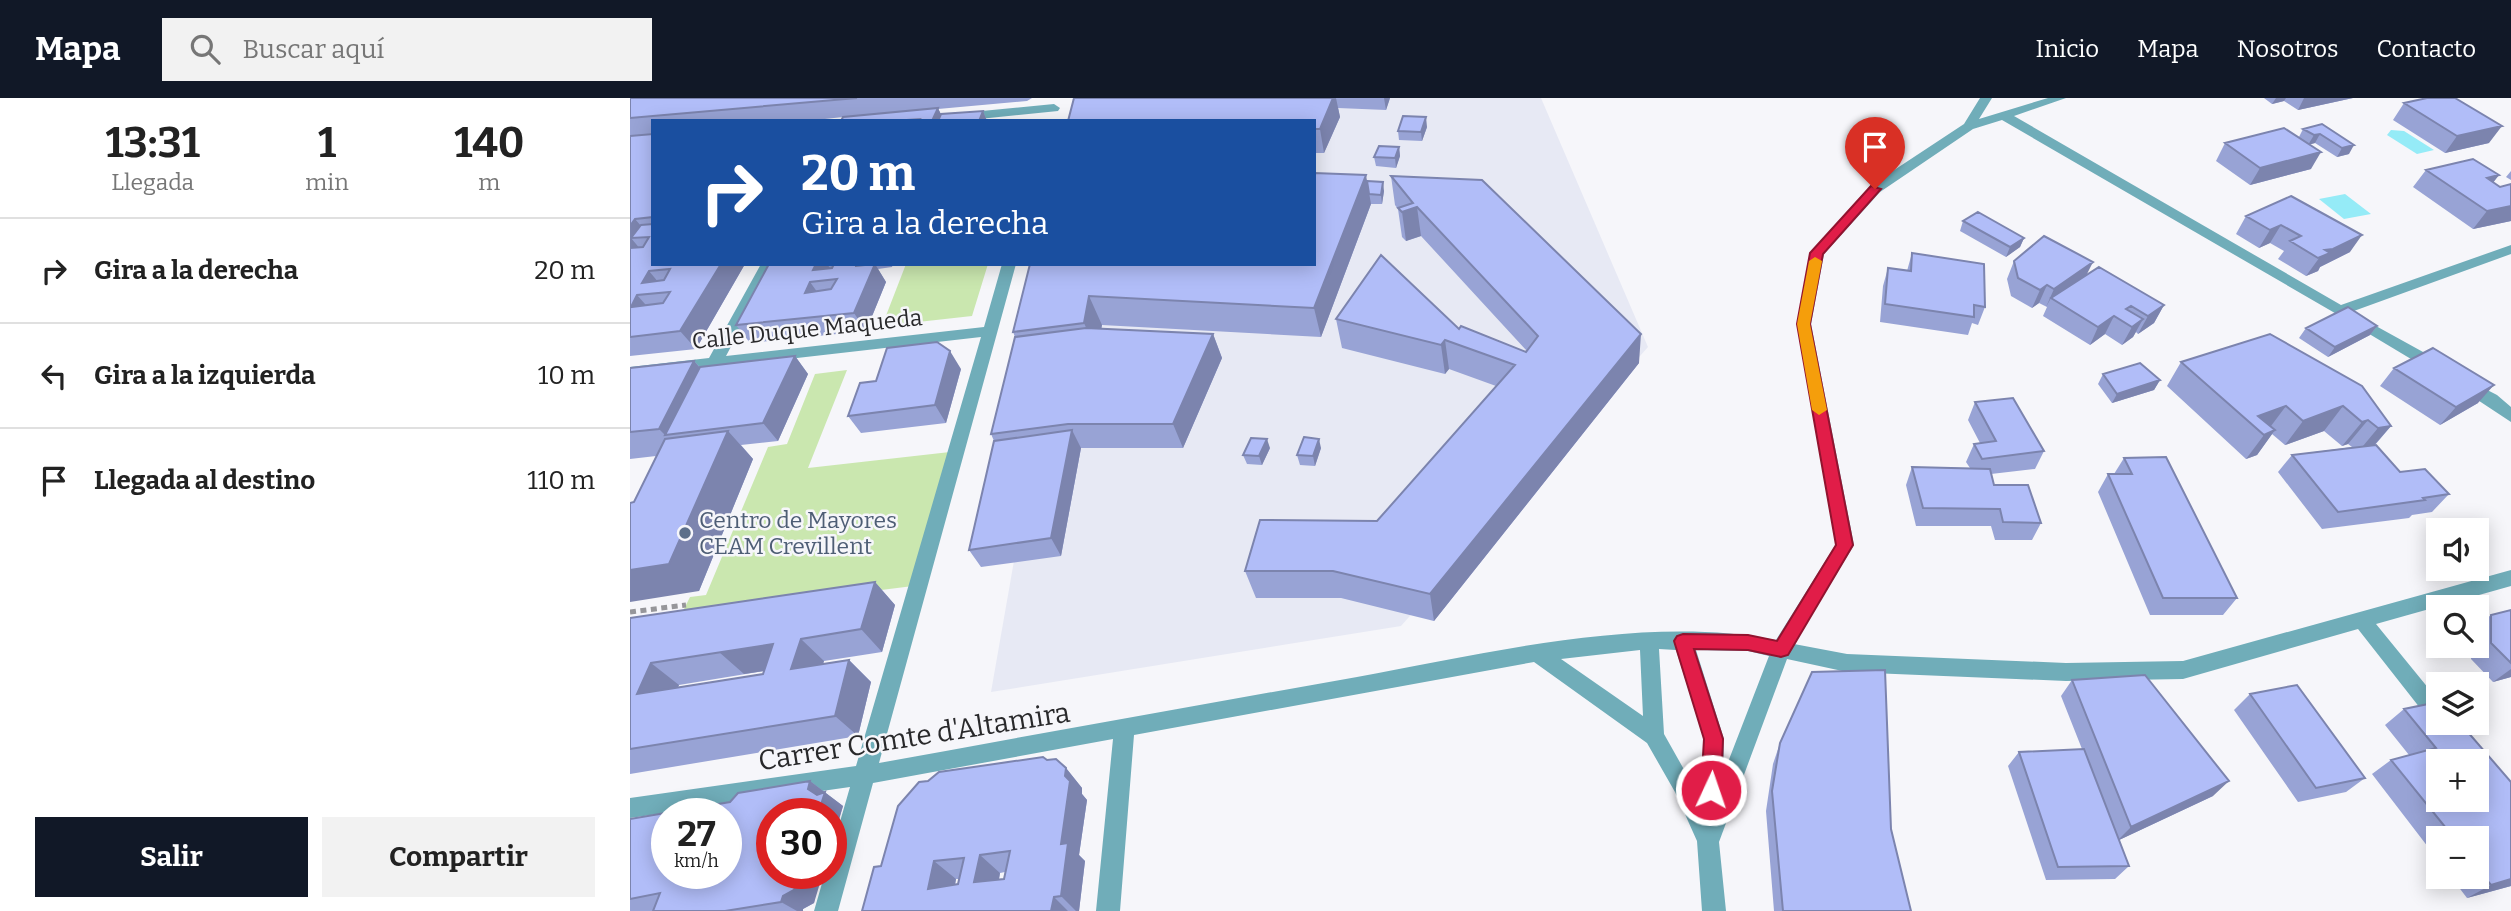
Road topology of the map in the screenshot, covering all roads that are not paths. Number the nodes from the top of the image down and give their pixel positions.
1 (1986, 98) edge
2 (2060, 98) edge
3 (1054, 109) edge
4 (2003, 115) junction
5 (942, 119) edge
6 (1969, 127) junction
7 (2511, 250) edge
8 (767, 266) edge
9 (1008, 266) edge
10 (2340, 311) junction
11 (990, 331) junction
12 (714, 363) junction
13 (630, 372) edge
14 (2511, 416) edge
15 (2511, 578) edge
16 (2361, 620) junction
17 (1649, 640) junction
18 (1683, 641) junction
19 (1781, 649) junction
20 (1537, 653) junction
21 (2426, 701) edge
22 (1124, 729) junction
23 (1654, 736) junction
24 (864, 775) junction
25 (630, 808) edge
26 (1708, 842) junction
27 (826, 911) edge
28 (1108, 911) edge
29 (1714, 911) edge

1 - 6 street
2 - 4 street
3 - 5 street
4 - 6 street
4 - 10 street
6 - 19 street
7 - 10 street
8 - 12 street
9 - 11 street
10 - 14 street
11 - 12 street, Calle Duque Maqueda
11 - 24 street
12 - 13 street, Calle Duque Maqueda
15 - 16 street, Carrer Comte d'Altamira
16 - 19 street, Carrer Comte d'Altamira
16 - 21 street
17 - 18 street, Carrer Comte d'Altamira
17 - 20 street, Carrer Comte d'Altamira
17 - 23 street
18 - 19 street, Carrer Comte d'Altamira
18 - 26 street
19 - 26 street
20 - 22 street, Carrer Comte d'Altamira
20 - 23 street
22 - 24 street, Carrer Comte d'Altamira
22 - 28 street
23 - 26 street
24 - 25 street, Carrer Comte d'Altamira
24 - 27 street
26 - 29 street

